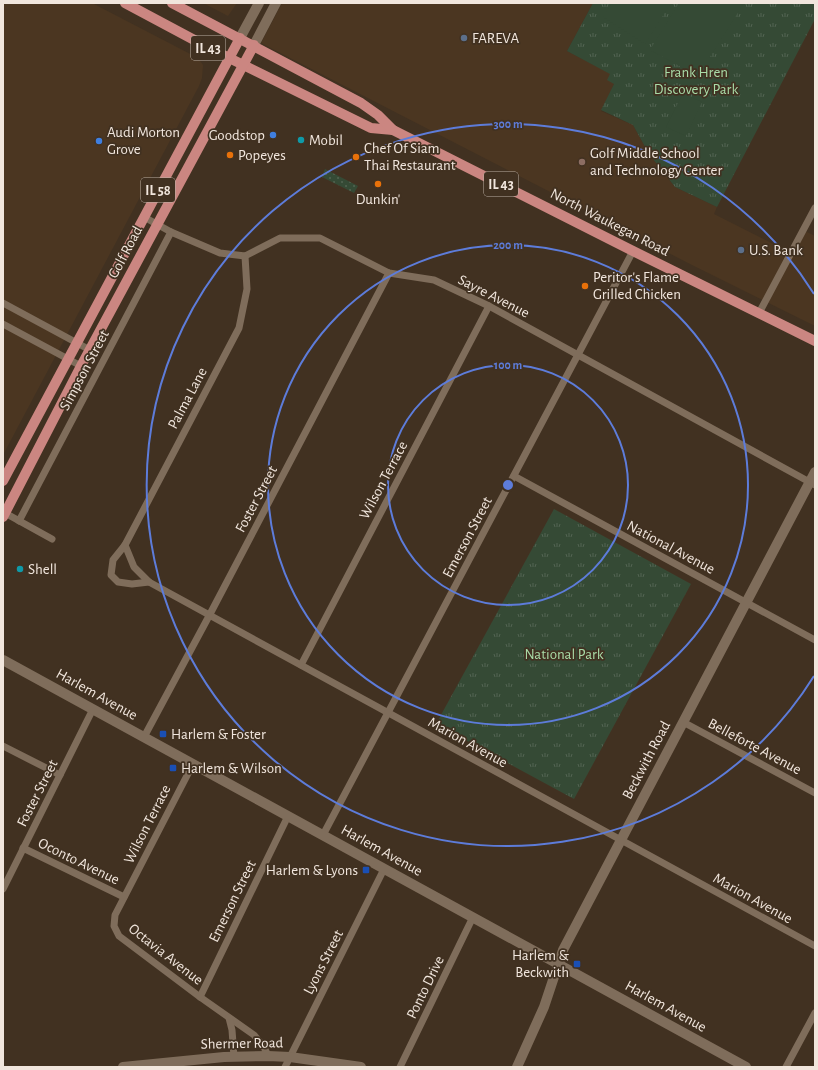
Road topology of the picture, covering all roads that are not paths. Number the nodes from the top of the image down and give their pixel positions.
1 (125, 3) edge
2 (172, 3) edge
3 (259, 3) edge
4 (276, 3) edge
5 (240, 38) junction
6 (254, 45) junction
7 (229, 58) junction
8 (243, 65) junction
9 (393, 130) junction
10 (815, 208) edge
11 (144, 217) junction
12 (157, 224) junction
13 (171, 232) junction
14 (633, 251) junction
15 (244, 256) junction
16 (389, 273) junction
17 (3, 302) edge
18 (489, 306) junction
19 (759, 313) junction
20 (3, 324) edge
21 (815, 341) edge
22 (77, 342) junction
23 (90, 350) junction
24 (577, 355) junction
25 (68, 359) junction
26 (81, 366) junction
27 (815, 472) edge
28 (514, 476) junction
29 (3, 481) edge
30 (812, 484) edge
31 (4, 515) edge
32 (19, 521) junction
33 (52, 539) dead end
34 (125, 545) junction
35 (149, 582) junction
36 (746, 602) junction
37 (209, 616) junction
38 (815, 640) edge
39 (3, 660) edge
40 (301, 666) junction
41 (93, 709) junction
42 (388, 713) junction
43 (683, 722) junction
44 (144, 737) junction
45 (3, 746) edge
46 (192, 764) junction
47 (60, 775) junction
48 (815, 793) edge
49 (288, 816) junction
50 (323, 835) junction
51 (621, 840) junction
52 (23, 848) junction
53 (384, 869) junction
54 (3, 889) edge
55 (124, 897) junction
56 (473, 918) junction
57 (815, 946) edge
58 (558, 964) junction
59 (200, 997) junction
60 (815, 1013) edge
61 (229, 1018) junction
62 (234, 1056) junction
63 (268, 1056) junction
64 (290, 1057) junction
65 (123, 1067) edge
66 (285, 1067) edge
67 (361, 1067) edge
68 (400, 1067) edge
69 (517, 1067) edge
70 (746, 1067) edge
71 (786, 1067) edge

1 - 7 main road, IL 43
2 - 5 main road, IL 43
3 - 5 main road, Golf Road
4 - 6 main road, Golf Road
5 - 6 main road, IL 43
5 - 7 main road, Golf Road / IL 58
6 - 8 main road, Golf Road
6 - 9 main road, North Waukegan Road / IL 43
7 - 8 main road, IL 43
7 - 11 main road, Golf Road / IL 58
8 - 9 main road, North Waukegan Road / IL 43
8 - 12 main road, Golf Road / IL 58
9 - 14 main road, North Waukegan Road / IL 43
10 - 19 street
11 - 12 street
11 - 22 main road, Golf Road / IL 58
12 - 13 street
12 - 23 main road, Golf Road / IL 58
13 - 15 street
13 - 32 street, Simpson Street
14 - 19 main road, North Waukegan Road / IL 43
14 - 24 street, Emerson Street
15 - 16 street, Sayre Avenue
15 - 34 street, Palma Lane
16 - 18 street, Sayre Avenue
16 - 37 street, Foster Street
17 - 22 street
18 - 24 street, Sayre Avenue
18 - 40 street, Wilson Terrace
19 - 21 main road, North Waukegan Road / IL 43
20 - 25 street
22 - 23 street
22 - 25 main road, Golf Road / IL 58
23 - 26 main road, Golf Road / IL 58
24 - 28 street, Emerson Street
24 - 30 street, Sayre Avenue
25 - 26 street
25 - 29 main road, Golf Road / IL 58
26 - 31 main road, Golf Road / IL 58
27 - 30 main road, Beckwith Road
28 - 36 street, National Avenue
28 - 42 street, Emerson Street
30 - 36 main road, Beckwith Road
31 - 32 street
32 - 33 street
34 - 35 street, Marion Avenue
34 - 35 street, Palma Lane
35 - 37 street, Marion Avenue
36 - 38 street, National Avenue
36 - 43 main road, Beckwith Road
37 - 40 street, Marion Avenue
37 - 44 street, Foster Street
39 - 41 main road, Harlem Avenue
40 - 42 street, Marion Avenue
41 - 44 main road, Harlem Avenue
41 - 47 street, Foster Street
42 - 50 street, Emerson Street
42 - 51 street, Marion Avenue
43 - 48 street, Belleforte Avenue
43 - 51 main road, Beckwith Road
44 - 46 main road, Harlem Avenue
45 - 47 street
46 - 49 main road, Harlem Avenue
46 - 55 street, Wilson Terrace
47 - 52 street, Foster Street
49 - 50 main road, Harlem Avenue
49 - 59 street, Emerson Street
50 - 53 main road, Harlem Avenue
51 - 57 street, Marion Avenue
51 - 58 main road, Beckwith Road
52 - 54 street, Foster Street
52 - 55 street, Oconto Avenue
53 - 56 main road, Harlem Avenue
53 - 64 street, Lyons Street
55 - 59 street, Octavia Avenue
56 - 58 main road, Harlem Avenue
56 - 68 street, Ponto Drive
58 - 69 main road, Beckwith Road
58 - 70 main road, Harlem Avenue
59 - 61 street, Octavia Avenue
60 - 71 street
61 - 62 street
61 - 63 street, Octavia Avenue
62 - 63 main road, Shermer Road
62 - 65 main road, Shermer Road
63 - 64 main road, Shermer Road
64 - 66 street, Lyons Street
64 - 67 main road, Shermer Road

